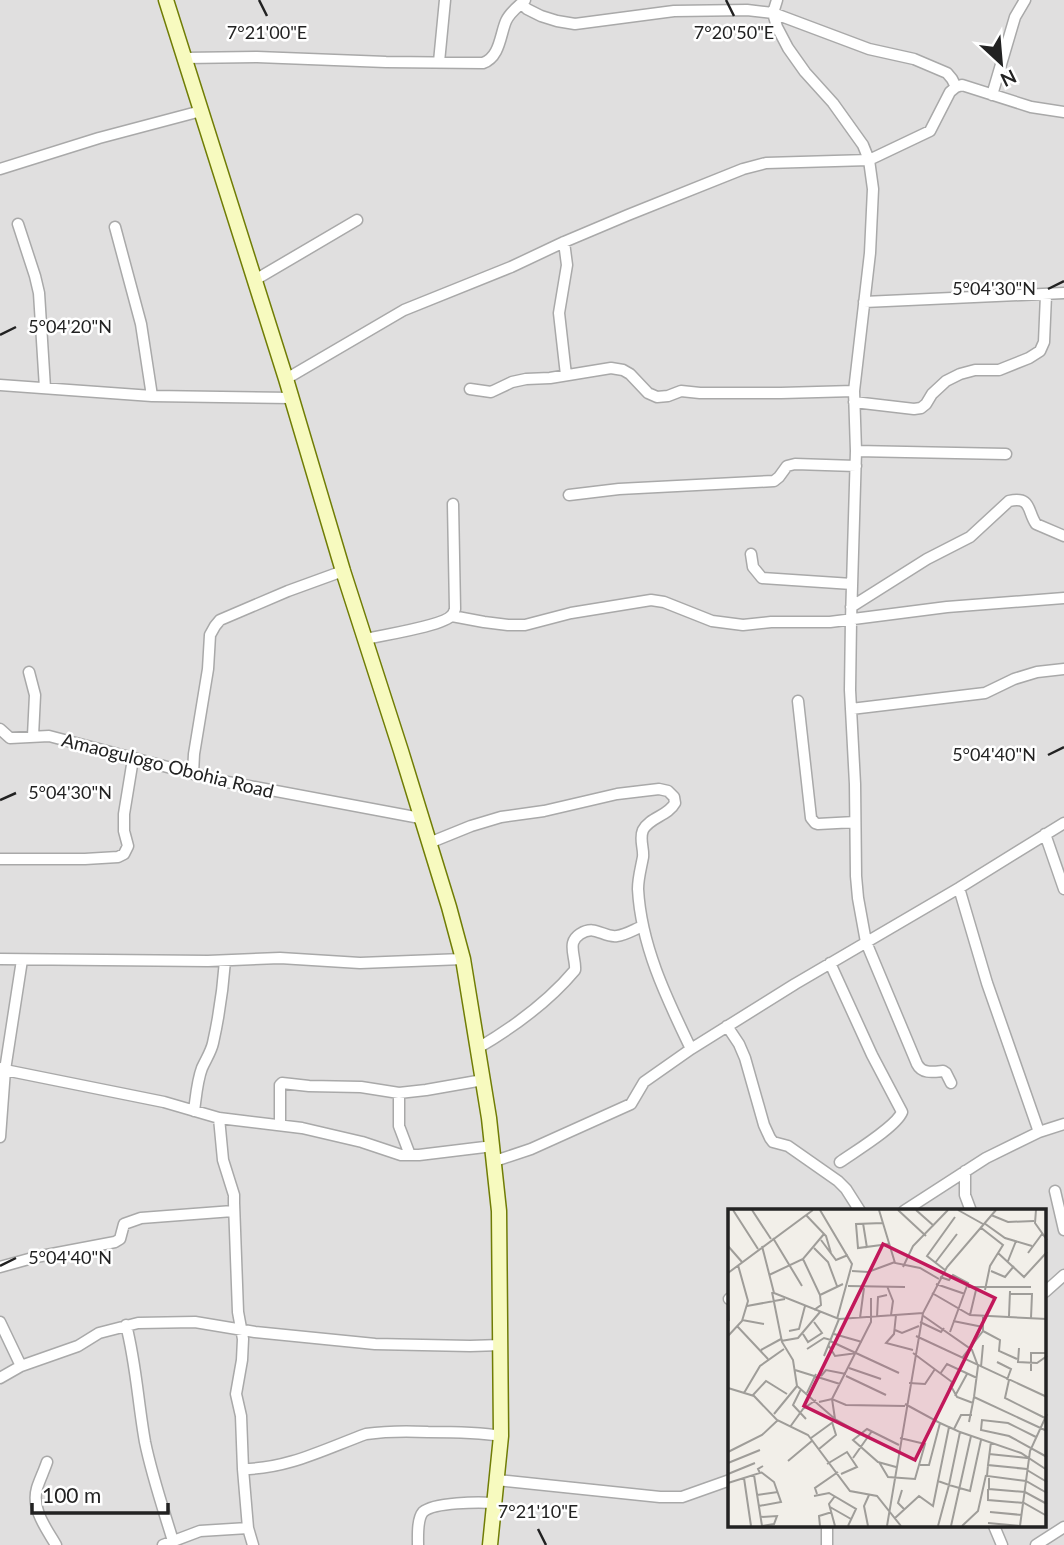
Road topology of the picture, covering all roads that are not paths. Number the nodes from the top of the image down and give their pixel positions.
1 (166, 0) edge
2 (445, 0) edge
3 (777, 0) edge
4 (1025, 0) edge
5 (524, 1) edge
6 (773, 13) junction
7 (184, 58) junction
8 (439, 62) junction
9 (956, 86) junction
10 (992, 95) junction
11 (201, 111) junction
12 (1064, 112) edge
13 (869, 160) junction
14 (0, 169) edge
15 (357, 220) dead end
16 (18, 224) dead end
17 (115, 227) dead end
18 (564, 242) junction
19 (255, 280) junction
20 (1064, 293) edge
21 (1046, 295) junction
22 (864, 302) junction
23 (566, 375) junction
24 (286, 379) junction
25 (0, 385) edge
26 (45, 388) junction
27 (470, 389) dead end
28 (152, 396) junction
29 (854, 396) junction
30 (292, 398) junction
31 (856, 451) junction
32 (1006, 454) dead end
33 (856, 466) junction
34 (569, 495) dead end
35 (453, 504) dead end
36 (1064, 536) edge
37 (751, 554) dead end
38 (343, 571) junction
39 (852, 584) junction
40 (1064, 598) edge
41 (851, 607) junction
42 (452, 616) junction
43 (850, 620) junction
44 (366, 639) junction
45 (1064, 669) edge
46 (29, 672) dead end
47 (798, 701) dead end
48 (851, 709) junction
49 (0, 729) edge
50 (33, 736) junction
51 (133, 759) junction
52 (194, 774) junction
53 (420, 818) junction
54 (855, 822) junction
55 (1064, 823) edge
56 (1045, 834) junction
57 (429, 843) junction
58 (0, 859) edge
59 (959, 888) junction
60 (1064, 889) edge
61 (643, 926) junction
62 (866, 942) junction
63 (0, 959) edge
64 (463, 959) junction
65 (22, 960) junction
66 (225, 961) junction
67 (830, 963) junction
68 (727, 1026) junction
69 (478, 1048) junction
70 (691, 1049) junction
71 (3, 1069) edge
72 (483, 1080) junction
73 (951, 1083) dead end
74 (400, 1093) junction
75 (194, 1111) junction
76 (219, 1118) junction
77 (1064, 1124) edge
78 (280, 1125) junction
79 (1039, 1132) junction
80 (0, 1137) edge
81 (494, 1154) junction
82 (410, 1155) junction
83 (840, 1162) dead end
84 (965, 1171) junction
85 (1055, 1191) dead end
86 (859, 1209) edge
87 (907, 1209) edge
88 (970, 1209) edge
89 (233, 1211) junction
90 (1064, 1230) edge
91 (0, 1267) edge
92 (1064, 1275) edge
93 (1046, 1292) edge
94 (0, 1322) edge
95 (126, 1325) junction
96 (241, 1330) junction
97 (501, 1345) junction
98 (21, 1366) junction
99 (0, 1378) edge
100 (501, 1436) junction
101 (47, 1462) dead end
102 (243, 1469) junction
103 (497, 1480) junction
104 (728, 1481) edge
105 (494, 1503) junction
106 (1064, 1527) edge
107 (248, 1528) junction
108 (995, 1528) edge
109 (168, 1543) edge
110 (57, 1545) edge
111 (253, 1545) edge
112 (418, 1545) edge
113 (489, 1545) edge
114 (1002, 1545) edge
115 (1036, 1545) edge

1 - 7 street
2 - 8 street
3 - 6 street
4 - 10 street
5 - 6 street
5 - 8 street
6 - 9 street
6 - 13 street
7 - 8 street
7 - 11 street
9 - 10 street
9 - 13 street
10 - 12 street
11 - 14 street
11 - 19 street
13 - 18 street
13 - 22 street
15 - 19 street
16 - 26 street
17 - 28 street
18 - 23 street
18 - 24 street
19 - 24 street
20 - 21 street
21 - 22 street
21 - 29 street
22 - 29 street
23 - 27 street
23 - 29 street
24 - 30 street
25 - 26 street
26 - 28 street
28 - 30 street
29 - 31 street
30 - 38 street
31 - 32 street
31 - 33 street
33 - 34 street
33 - 39 street
35 - 42 street
36 - 41 street
37 - 39 street
38 - 44 street
38 - 52 street
39 - 41 street
40 - 43 street
41 - 43 street
42 - 43 street
42 - 44 street
43 - 48 street
44 - 53 street
45 - 48 street
46 - 50 street
47 - 54 street
48 - 54 street
49 - 50 street, Amaogulogo Obohia Road
50 - 51 street, Amaogulogo Obohia Road
51 - 52 street, Amaogulogo Obohia Road
51 - 58 street
52 - 53 street, Amaogulogo Obohia Road
53 - 57 street
54 - 62 street
55 - 56 street
56 - 59 street
56 - 60 street
57 - 61 street
57 - 64 street
59 - 62 street
59 - 79 street
61 - 69 street
61 - 70 street
62 - 67 street
62 - 73 street
63 - 65 street
64 - 66 street
64 - 69 street
65 - 66 street
65 - 71 street
66 - 75 street
67 - 68 street
67 - 83 street
68 - 70 street
68 - 86 street
69 - 72 street
70 - 81 street
71 - 75 street
71 - 80 street
72 - 74 street
72 - 81 street
74 - 78 street
74 - 82 street
75 - 76 street
76 - 78 street
76 - 89 street
77 - 79 street
78 - 82 street
79 - 84 street
81 - 82 street
81 - 97 street
84 - 87 street
84 - 88 street
85 - 90 street
89 - 91 street
89 - 96 street
92 - 93 street
94 - 98 street
95 - 96 street
95 - 98 street
95 - 109 street
96 - 97 street
96 - 102 street
97 - 100 street
98 - 99 street
100 - 102 street
100 - 103 street
101 - 110 street
102 - 107 street
103 - 104 street
103 - 105 street
105 - 112 street
105 - 113 street
106 - 115 street
107 - 109 street
107 - 111 street
108 - 114 street

